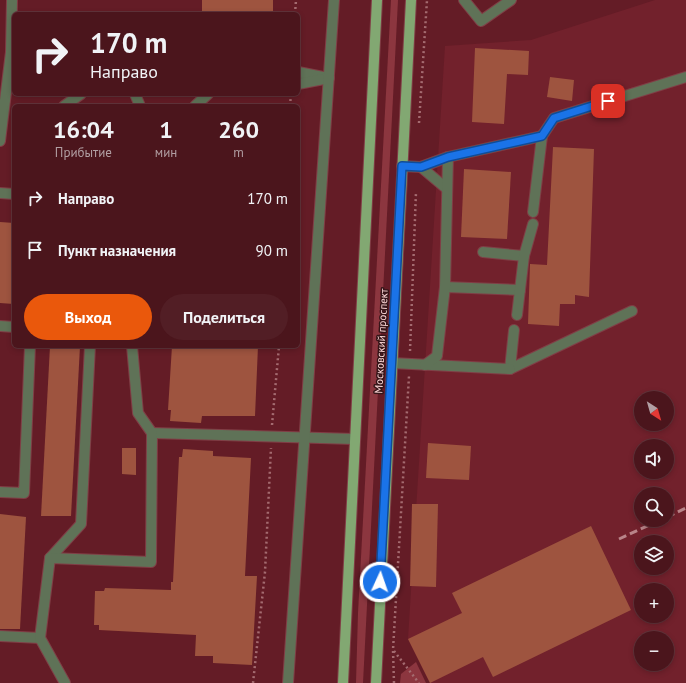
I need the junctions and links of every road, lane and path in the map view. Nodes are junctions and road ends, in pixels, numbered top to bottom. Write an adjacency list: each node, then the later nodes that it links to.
1 (12, 0): 11 (lane)
2 (296, 0): 9 (path)
3 (334, 0): 14 (lane)
4 (377, 0): 52 (main road, Московский проспект)
5 (411, 0): 24 (main road, Московский проспект)
6 (427, 0): 20 (path)
7 (464, 0): 8 (lane)
8 (511, 0)
9 (295, 12)
10 (0, 51): 11 (lane)
11 (12, 52): 22 (lane)
12 (300, 72): 14 (lane)
13 (686, 77): 21 (lane)
14 (329, 78): 15 (lane); 51 (lane)
15 (300, 84)
16 (78, 96): 18 (lane)
17 (206, 96): 19 (lane)
18 (67, 104)
19 (197, 104)
20 (419, 127)
21 (542, 136): 23 (lane); 30 (lane)
22 (0, 141)
23 (448, 157): 25 (lane); 26 (lane)
24 (402, 166): 25 (lane); 45 (main road, Московский проспект)
25 (421, 167): 26 (lane)
26 (447, 189): 34 (lane)
27 (416, 191): 46 (path)
28 (0, 193): 29 (lane)
29 (12, 194)
30 (534, 212)
31 (533, 224): 33 (lane)
32 (483, 252): 33 (lane)
33 (524, 256): 35 (lane)
34 (445, 287): 35 (lane); 47 (lane)
35 (520, 290): 37 (lane)
36 (632, 311): 48 (lane)
37 (517, 315)
38 (0, 326): 39 (lane)
39 (12, 327)
40 (514, 330): 48 (lane)
41 (30, 348): 53 (lane)
42 (90, 348): 54 (lane)
43 (132, 348): 49 (lane)
44 (279, 348): 50 (path)
45 (392, 363): 46 (lane); 62 (main road, Московский проспект)
46 (410, 364): 47 (lane); 57 (path)
47 (425, 365): 48 (lane)
48 (510, 369)
49 (152, 433): 50 (lane); 54 (lane)
50 (272, 437): 51 (lane); 59 (path)
51 (304, 437): 52 (lane); 60 (lane)
52 (354, 439): 61 (main road, Московский проспект)
53 (0, 492)
54 (50, 558): 56 (lane)
55 (0, 636): 56 (lane)
56 (40, 638): 58 (lane)
57 (393, 650): 63 (path); 64 (path)
58 (65, 683)
59 (253, 683)
60 (288, 683)
61 (343, 683)
62 (376, 683)
63 (394, 683)
64 (418, 683)

